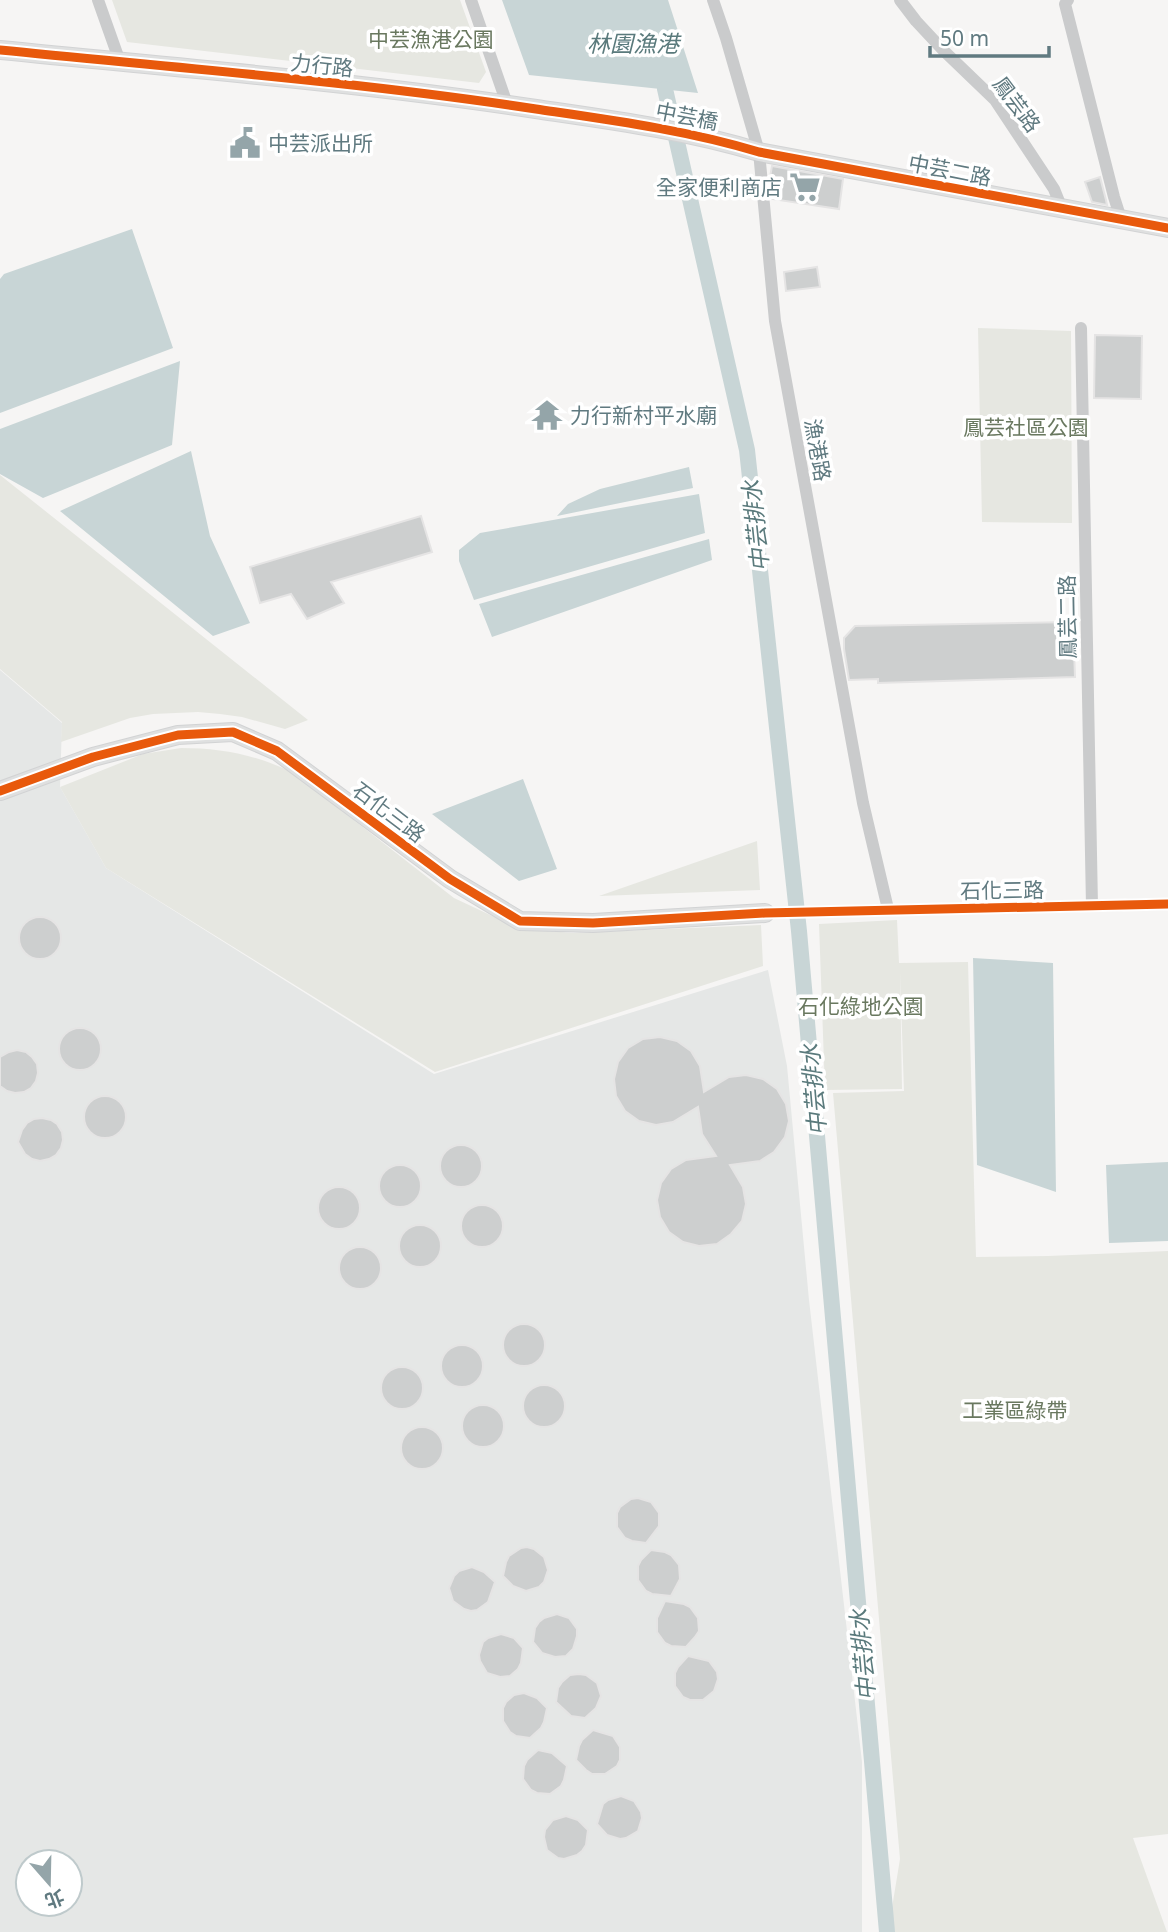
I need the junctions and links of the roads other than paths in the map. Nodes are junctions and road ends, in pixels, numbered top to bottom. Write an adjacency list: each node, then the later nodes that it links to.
1 (97, 0): 7 (street)
2 (471, 0): 8 (street)
3 (713, 0): 11 (street, 漁港路)
4 (900, 0): 12 (street, 鳳芸路)
5 (1066, 2): 13 (street)
6 (0, 50): 7 (street, 力行路)
7 (120, 62): 8 (street, 力行路)
8 (507, 104): 9 (street, 力行路)
9 (640, 124): 10 (street, 中芸橋)
10 (727, 142): 11 (street, 中芸二路)
11 (759, 152): 12 (street, 中芸二路); 19 (street, 漁港路)
12 (1062, 209): 13 (street, 中芸二路)
13 (1121, 219): 14 (street, 中芸二路)
14 (1168, 228)
15 (1081, 328): 18 (street, 鳳芸二路)
16 (0, 791): 20 (street, 石化三路)
17 (1168, 904): 18 (street, 石化三路)
18 (1092, 906): 19 (street, 石化三路)
19 (888, 909): 20 (street, 石化三路)
20 (765, 913)

